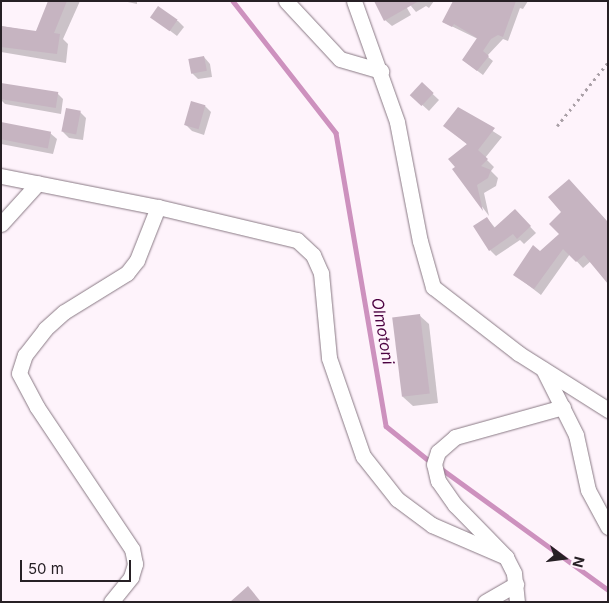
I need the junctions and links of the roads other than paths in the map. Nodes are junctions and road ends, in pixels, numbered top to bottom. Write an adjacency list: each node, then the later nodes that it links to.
1 (286, 1): 3 (street)
2 (354, 1): 3 (street)
3 (381, 71): 8 (street)
4 (1, 176): 5 (street)
5 (38, 183): 6 (street); 7 (street)
6 (158, 207): 12 (street); 14 (street)
7 (1, 224)
8 (542, 367): 9 (street); 10 (street)
9 (563, 407): 11 (street); 12 (street)
10 (607, 407)
11 (608, 527)
12 (506, 557): 13 (street)
13 (516, 584): 15 (street); 16 (street)
14 (111, 602)
15 (485, 602)
16 (517, 602)

